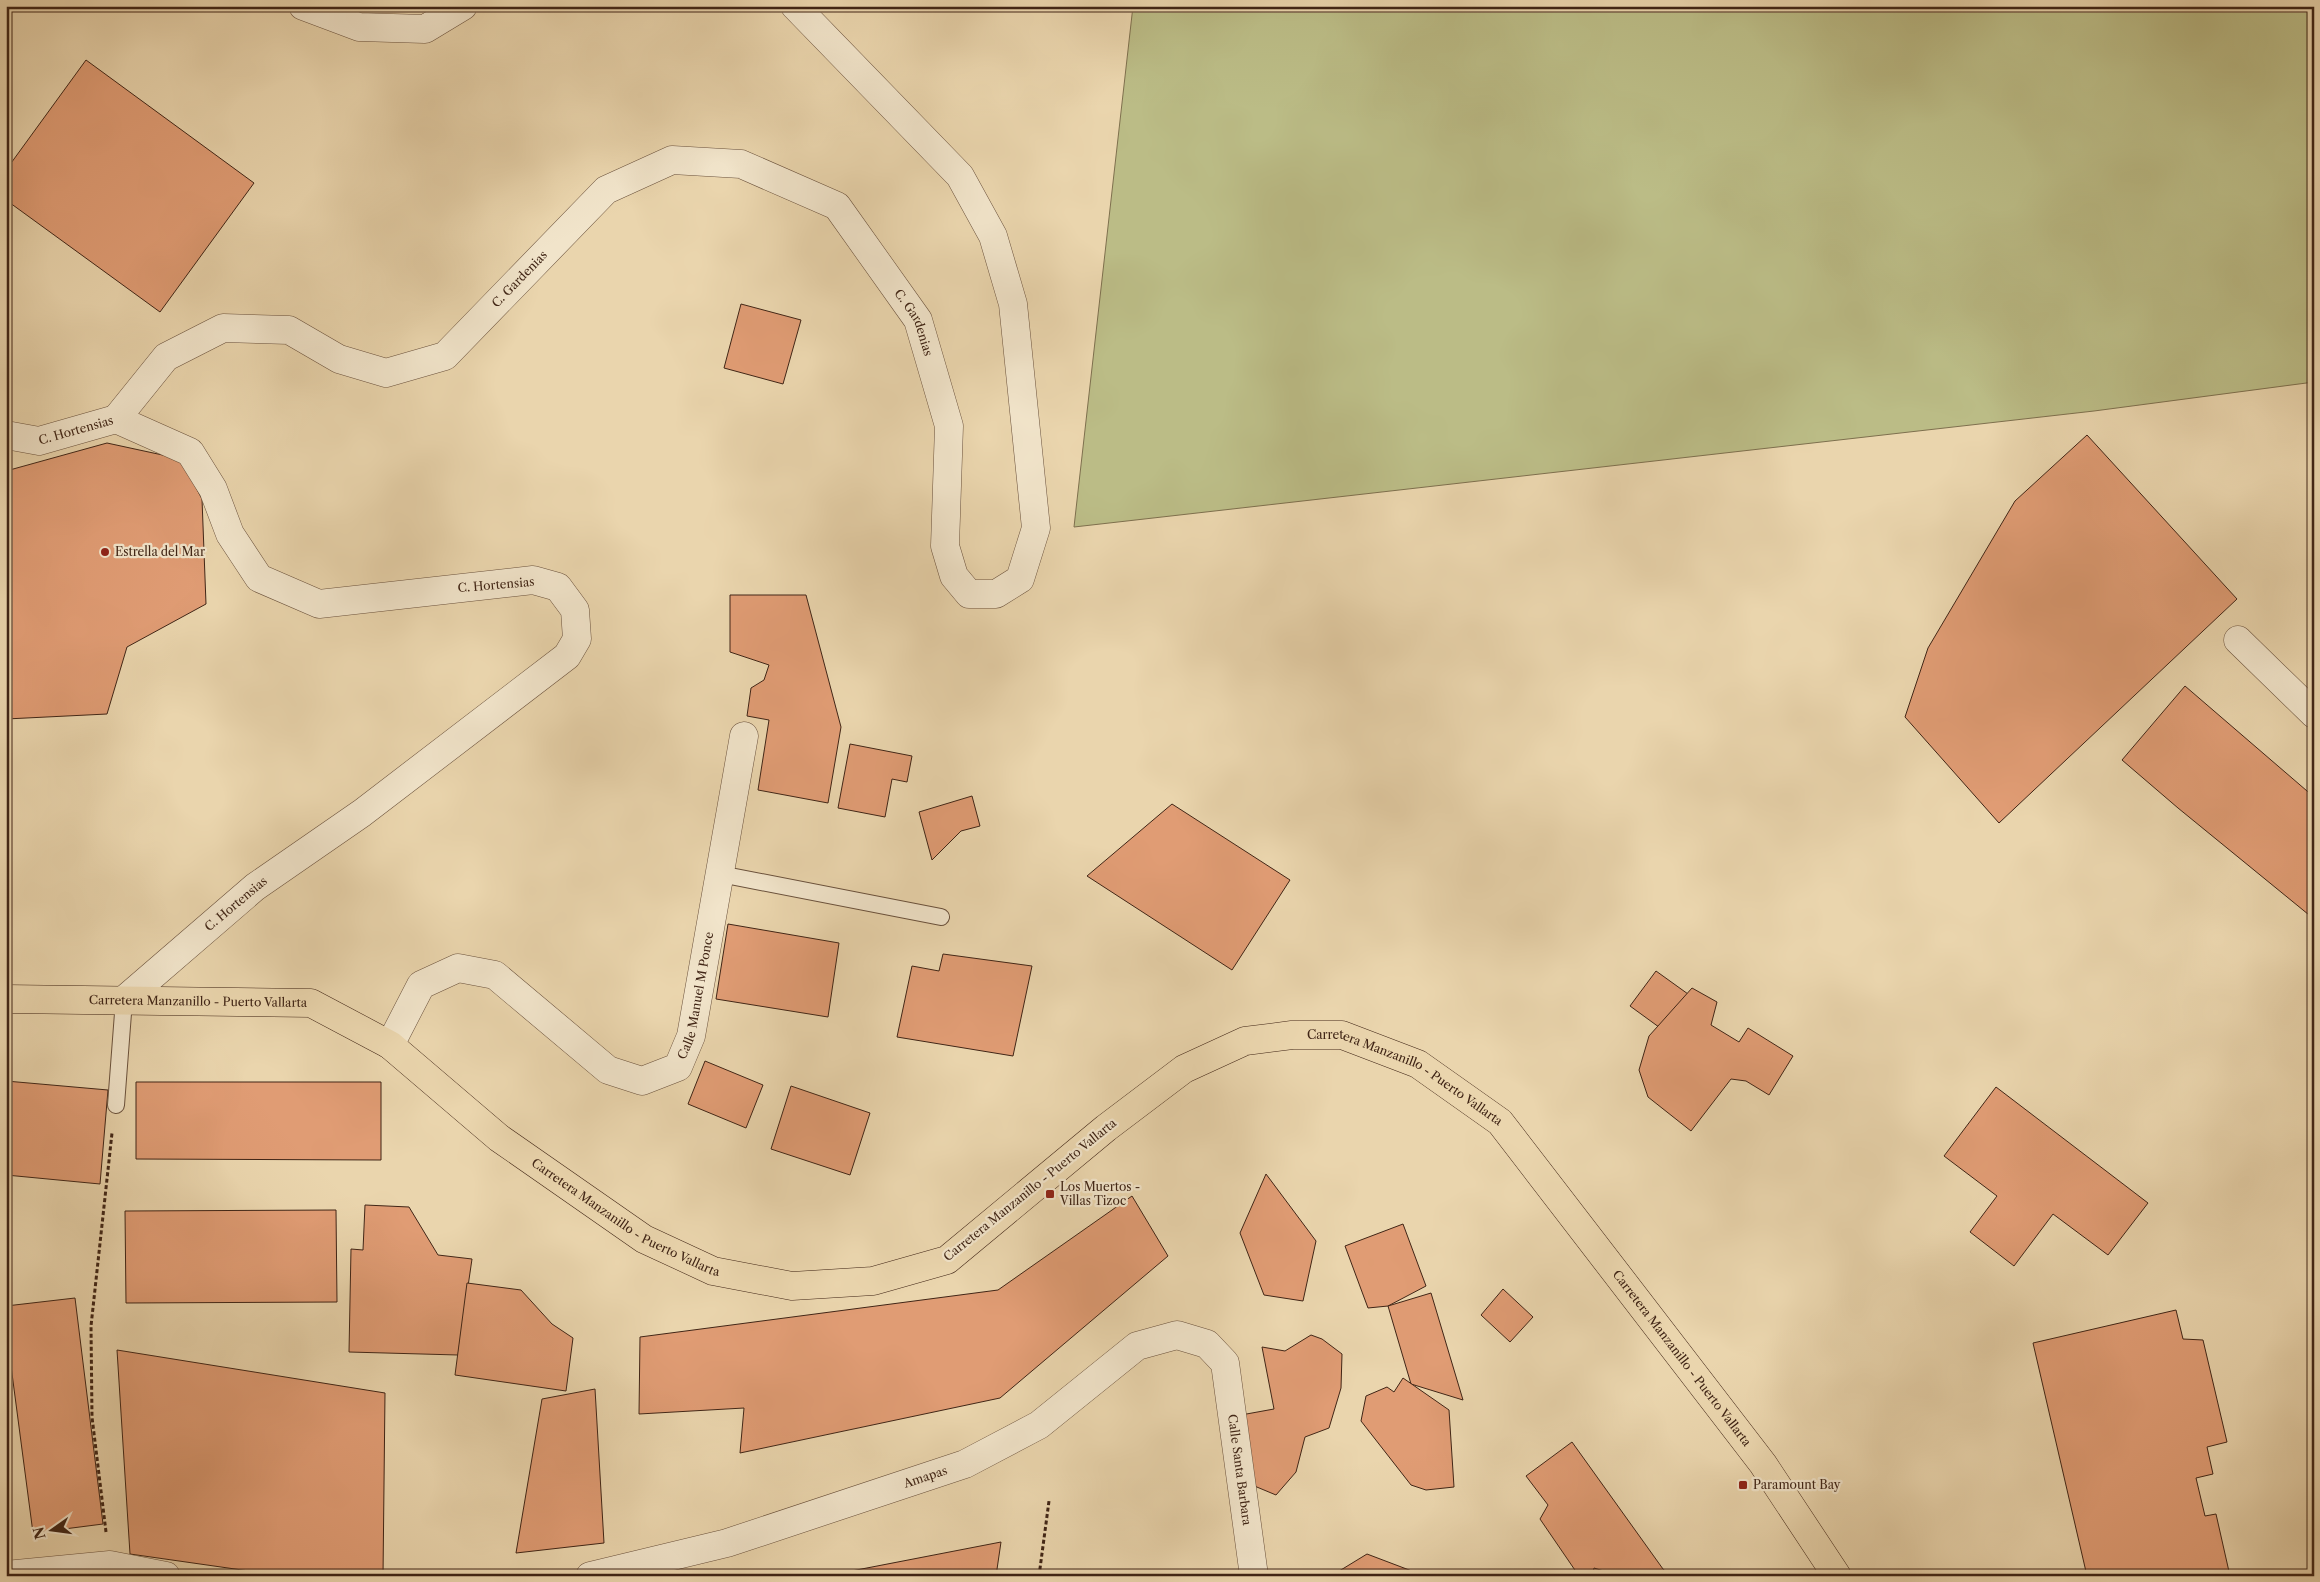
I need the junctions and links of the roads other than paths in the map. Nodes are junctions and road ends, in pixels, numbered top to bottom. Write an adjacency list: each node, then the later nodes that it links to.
1 (303, 6): 2 (street)
2 (463, 6)
3 (795, 6): 4 (street, C. Gardenias)
4 (116, 419): 5 (street, C. Hortensias); 12 (street, C. Hortensias)
5 (6, 435)
6 (2238, 640): 7 (street)
7 (2314, 714)
8 (744, 736): 9 (street, Calle Manuel M Ponce)
9 (720, 874): 10 (lane); 13 (street, Calle Manuel M Ponce)
10 (941, 917)
11 (6, 999): 12 (highway, Carretera Manzanillo - Puerto Vallarta)
12 (124, 1000): 13 (highway, Carretera Manzanillo - Puerto Vallarta); 14 (lane)
13 (390, 1045): 21 (highway, Carretera Manzanillo - Puerto Vallarta)
14 (116, 1105)
15 (1225, 1363): 19 (street, Amapas); 20 (street, Calle Santa Barbara)
16 (110, 1570): 17 (street); 18 (street)
17 (6, 1575)
18 (166, 1576)
19 (590, 1576)
20 (1254, 1576)
21 (1837, 1576)

